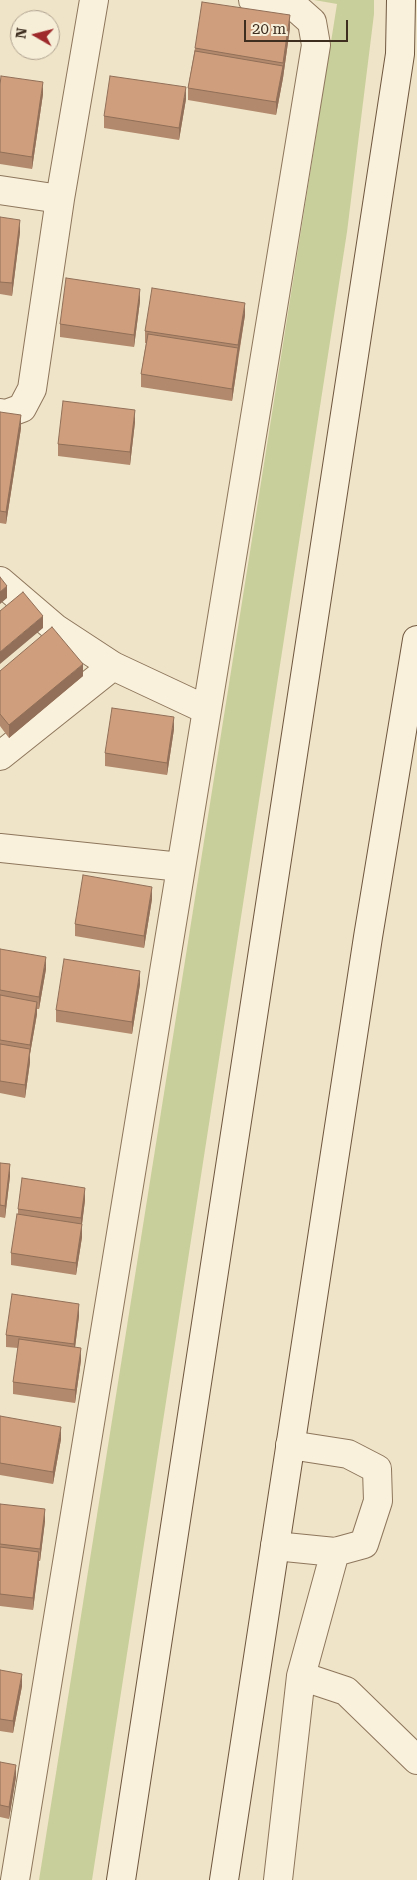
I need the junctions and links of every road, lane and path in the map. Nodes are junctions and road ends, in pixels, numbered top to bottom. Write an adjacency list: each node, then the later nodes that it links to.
1 (94, 0): 5 (street)
2 (253, 0): 10 (street)
3 (401, 0): 20 (street)
4 (0, 190): 5 (street)
5 (60, 199): 6 (street)
6 (0, 413)
7 (0, 582): 9 (street)
8 (417, 640): 14 (street)
9 (113, 666): 10 (street); 11 (street)
10 (206, 710): 13 (street)
11 (0, 756)
12 (0, 848): 13 (street)
13 (181, 867): 19 (street)
14 (290, 1445): 15 (street); 16 (street)
15 (275, 1546): 16 (street); 21 (street)
16 (335, 1552): 17 (street)
17 (301, 1676): 18 (street); 22 (street)
18 (417, 1760)
19 (16, 1880)
20 (121, 1880)
21 (224, 1880)
22 (278, 1880)

